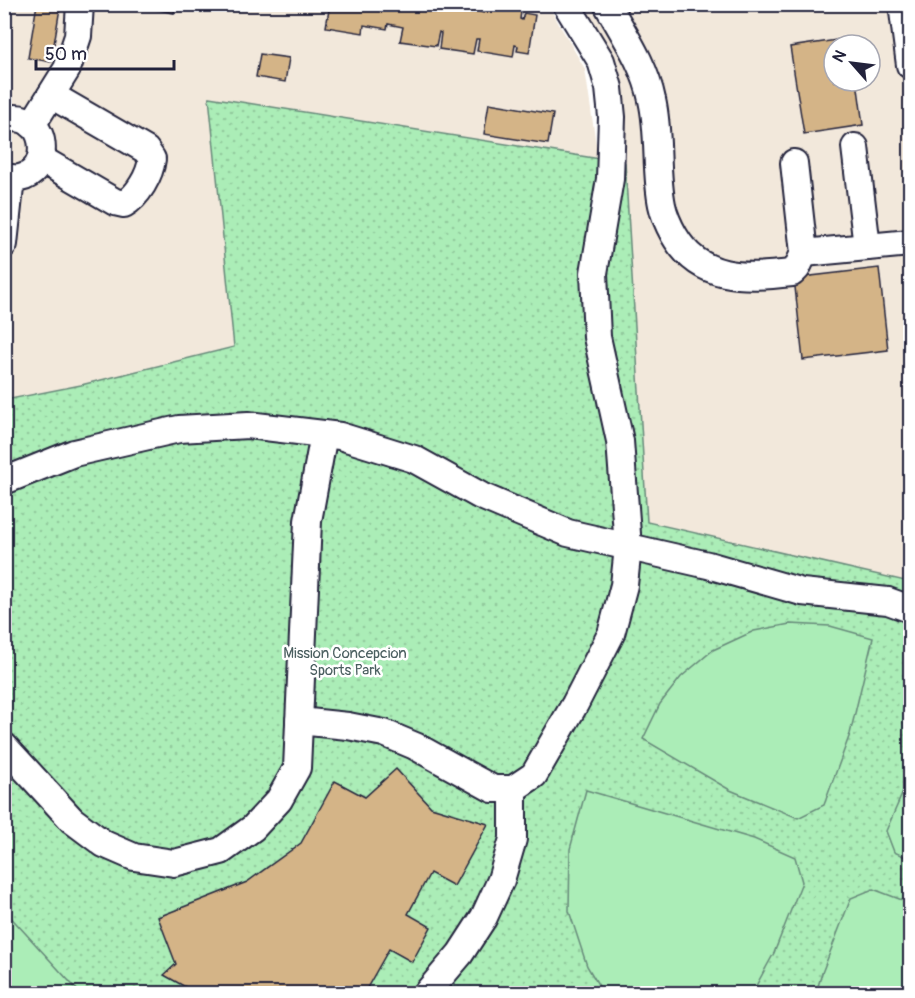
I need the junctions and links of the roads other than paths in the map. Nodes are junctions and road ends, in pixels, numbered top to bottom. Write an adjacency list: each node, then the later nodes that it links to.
1 (80, 4): 6 (lane)
2 (567, 4): 19 (lane)
3 (607, 4): 16 (lane)
4 (902, 4): 5 (lane)
5 (910, 64)
6 (51, 95): 8 (lane); 10 (lane)
7 (6, 115): 8 (lane)
8 (32, 125): 10 (lane)
9 (855, 147): 15 (lane)
10 (41, 159): 12 (lane)
11 (794, 163): 16 (lane)
12 (8, 177): 14 (lane)
13 (910, 243): 15 (lane)
14 (4, 244)
15 (867, 247): 16 (lane)
16 (804, 254)
17 (324, 434): 18 (lane); 19 (lane); 21 (lane)
18 (4, 481)
19 (628, 546): 20 (lane); 23 (lane)
20 (910, 609)
21 (299, 722): 22 (lane); 23 (lane)
22 (4, 746)
23 (513, 789): 24 (lane)
24 (426, 993)

